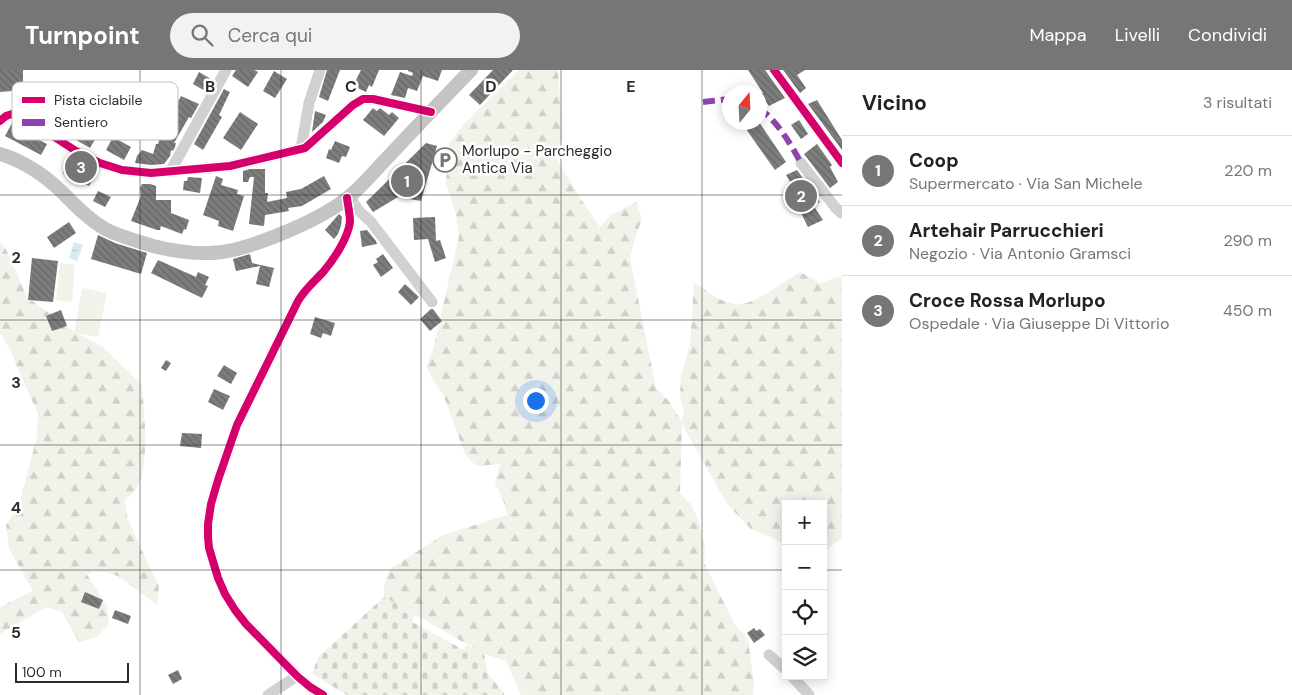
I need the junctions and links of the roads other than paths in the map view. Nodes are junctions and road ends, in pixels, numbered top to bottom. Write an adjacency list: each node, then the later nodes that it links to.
1 (226, 70): 13 (street)
2 (320, 70): 9 (street)
3 (774, 70): 12 (street)
4 (468, 71): 5 (main road)
5 (431, 112): 9 (street); 14 (main road)
6 (12, 114): 7 (street)
7 (0, 121)
8 (59, 140): 13 (street)
9 (301, 149): 13 (street)
10 (0, 154): 14 (main road)
11 (802, 163): 15 (street)
12 (842, 163)
13 (170, 172)
14 (348, 197): 16 (street); 19 (street)
15 (842, 211)
16 (432, 302)
17 (769, 655): 18 (street)
18 (782, 666)
19 (296, 676): 21 (street); 22 (street)
20 (796, 680): 23 (street)
21 (268, 695)
22 (323, 695)
23 (809, 695)

